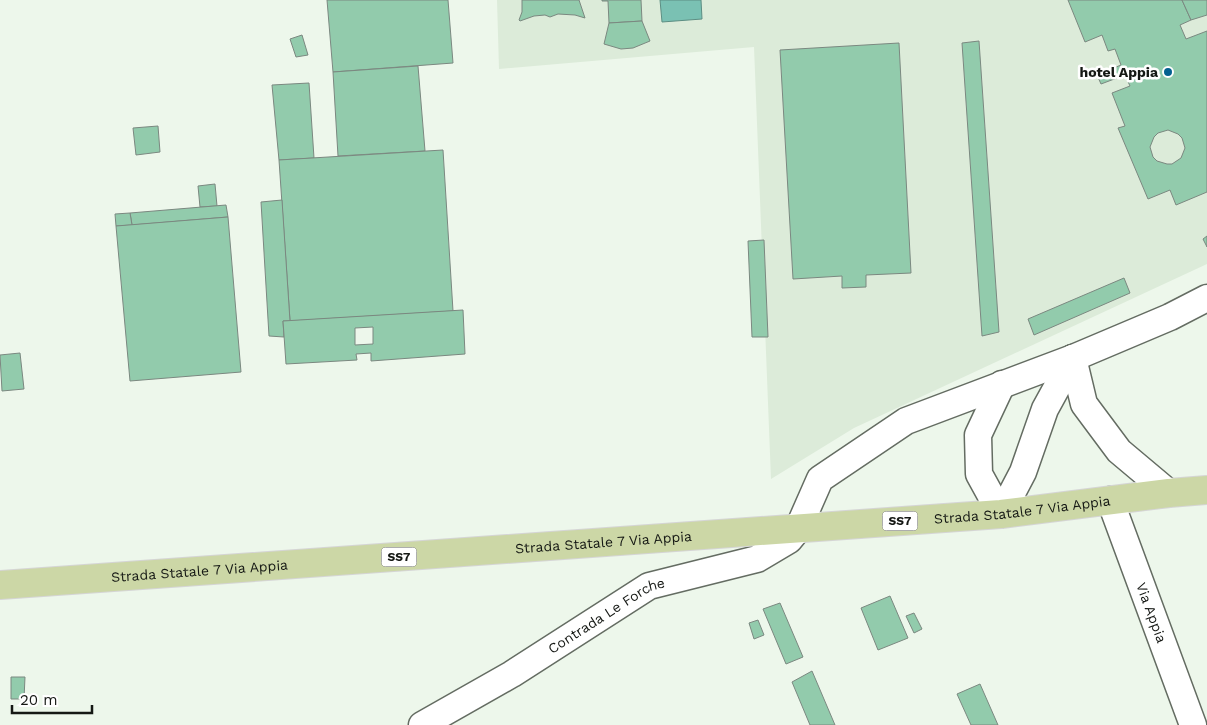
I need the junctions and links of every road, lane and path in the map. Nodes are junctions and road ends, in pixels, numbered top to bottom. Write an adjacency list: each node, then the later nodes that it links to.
1 (1207, 298): 2 (street)
2 (1072, 358): 3 (street); 5 (street); 7 (street)
3 (1002, 384): 7 (street); 8 (street)
4 (1207, 490): 5 (main road, Strada Statale 7 Via Appia / SS7)
5 (1169, 493): 6 (main road, Strada Statale 7 Via Appia / SS7)
6 (1110, 500): 7 (main road, Strada Statale 7 Via Appia / SS7); 11 (street, Via Appia)
7 (1001, 514): 8 (main road, Strada Statale 7 Via Appia / SS7)
8 (798, 529): 9 (main road, Strada Statale 7 Via Appia / SS7); 10 (street, Contrada Le Forche)
9 (0, 585)
10 (422, 725)
11 (1192, 725)

